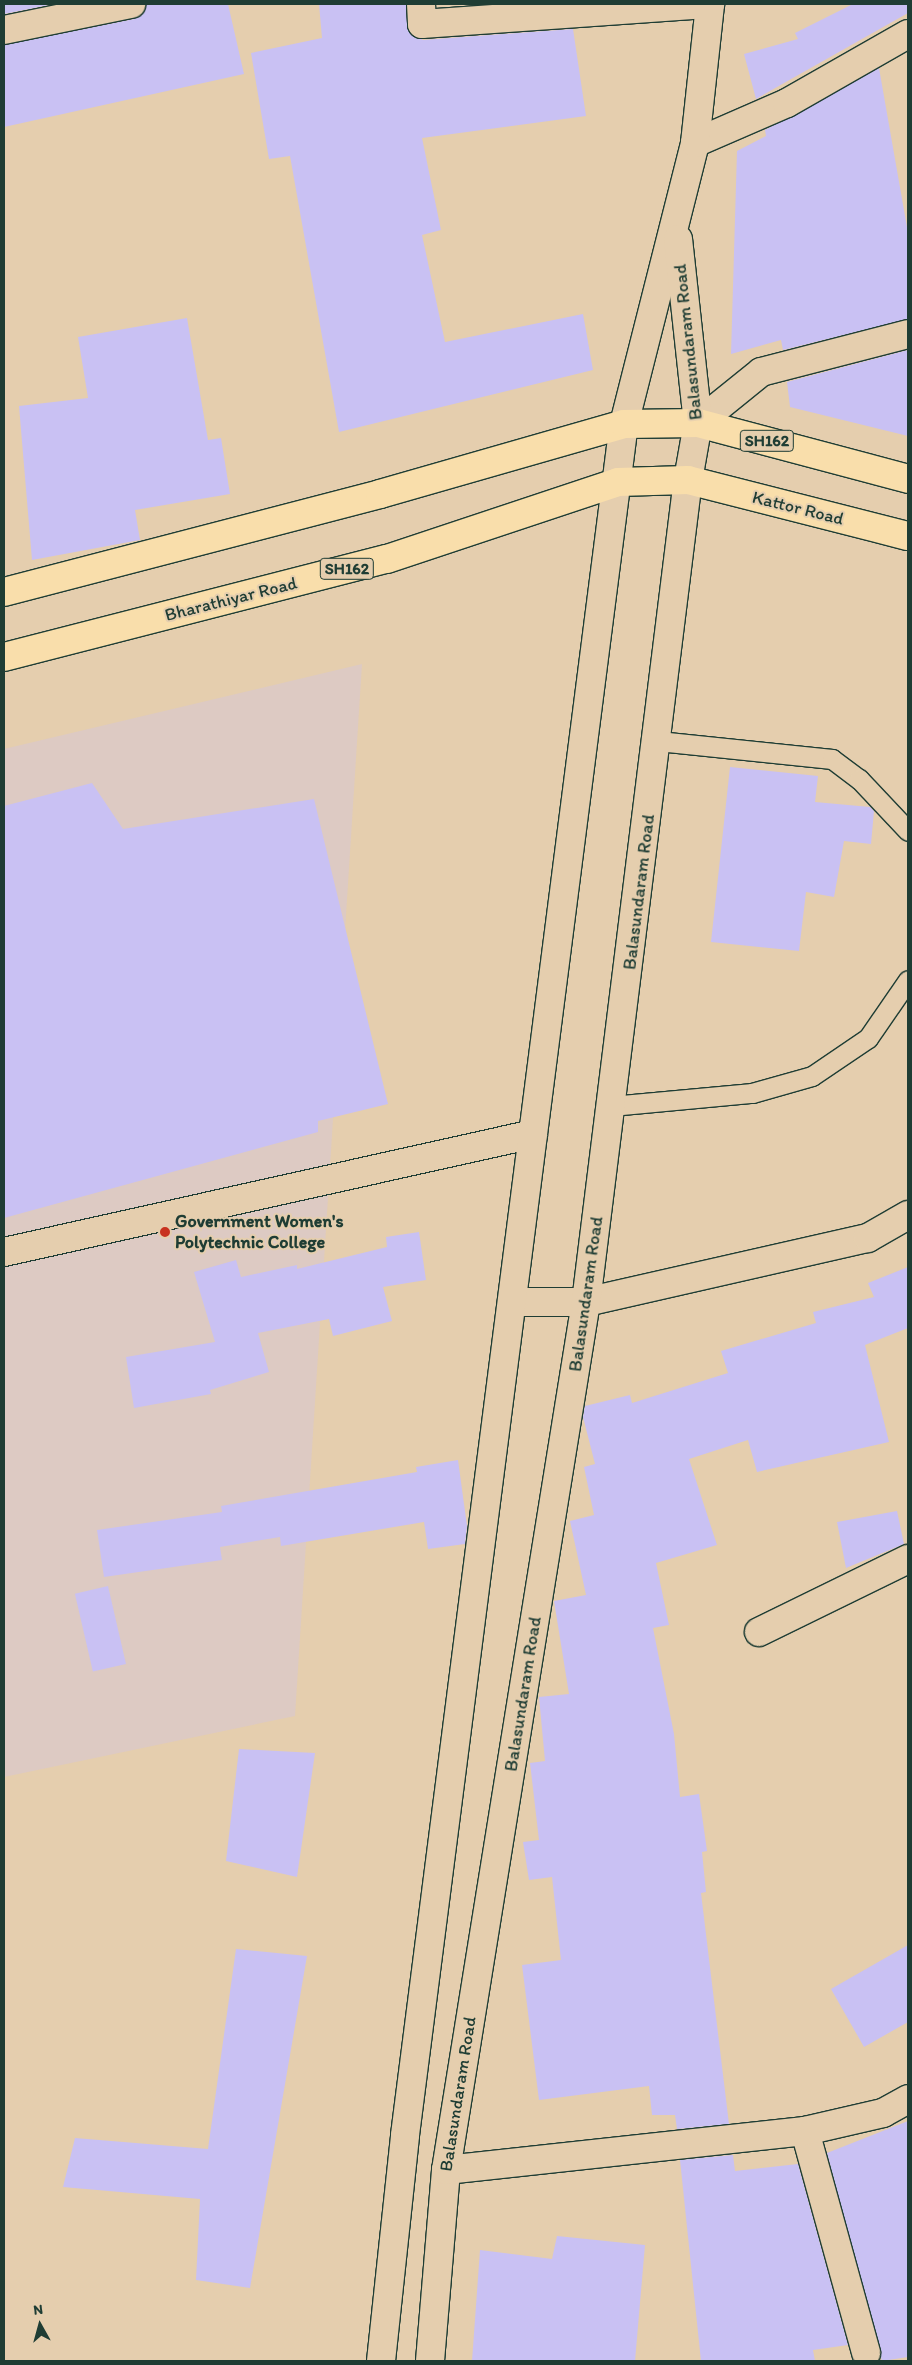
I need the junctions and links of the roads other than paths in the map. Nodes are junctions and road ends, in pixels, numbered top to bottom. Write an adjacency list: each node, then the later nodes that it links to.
1 (131, 4): 4 (main road)
2 (421, 4): 3 (main road)
3 (710, 4): 6 (main road)
4 (4, 30)
5 (908, 34): 6 (main road)
6 (695, 144): 7 (main road)
7 (676, 223): 9 (main road, Balasundaram Road); 10 (main road)
8 (908, 334): 9 (main road)
9 (698, 423): 10 (main road, SH162); 11 (main road, SH162); 12 (main road, Balasundaram Road)
10 (624, 424): 13 (main road); 15 (main road, SH162)
11 (908, 479)
12 (688, 480): 13 (main road, Bharathiyar Road / SH162); 14 (main road, Kattor Road / SH162); 17 (main road, Balasundaram Road)
13 (618, 482): 16 (main road, Bharathiyar Road / SH162); 21 (main road)
14 (908, 536)
15 (4, 592)
16 (4, 657)
17 (658, 740): 18 (lane); 20 (main road, Balasundaram Road)
18 (908, 830)
19 (908, 980): 20 (lane)
20 (611, 1106): 25 (main road, Balasundaram Road)
21 (533, 1134): 23 (main road); 24 (main road)
22 (908, 1216): 25 (main road)
23 (4, 1252)
24 (512, 1302): 25 (main road); 32 (main road)
25 (586, 1302): 30 (main road, Balasundaram Road)
26 (908, 1559): 27 (main road)
27 (759, 1632)
28 (908, 2099): 29 (main road)
29 (805, 2131): 30 (main road); 31 (main road)
30 (446, 2170): 33 (main road, Balasundaram Road)
31 (866, 2353)
32 (381, 2361)
33 (430, 2361)

